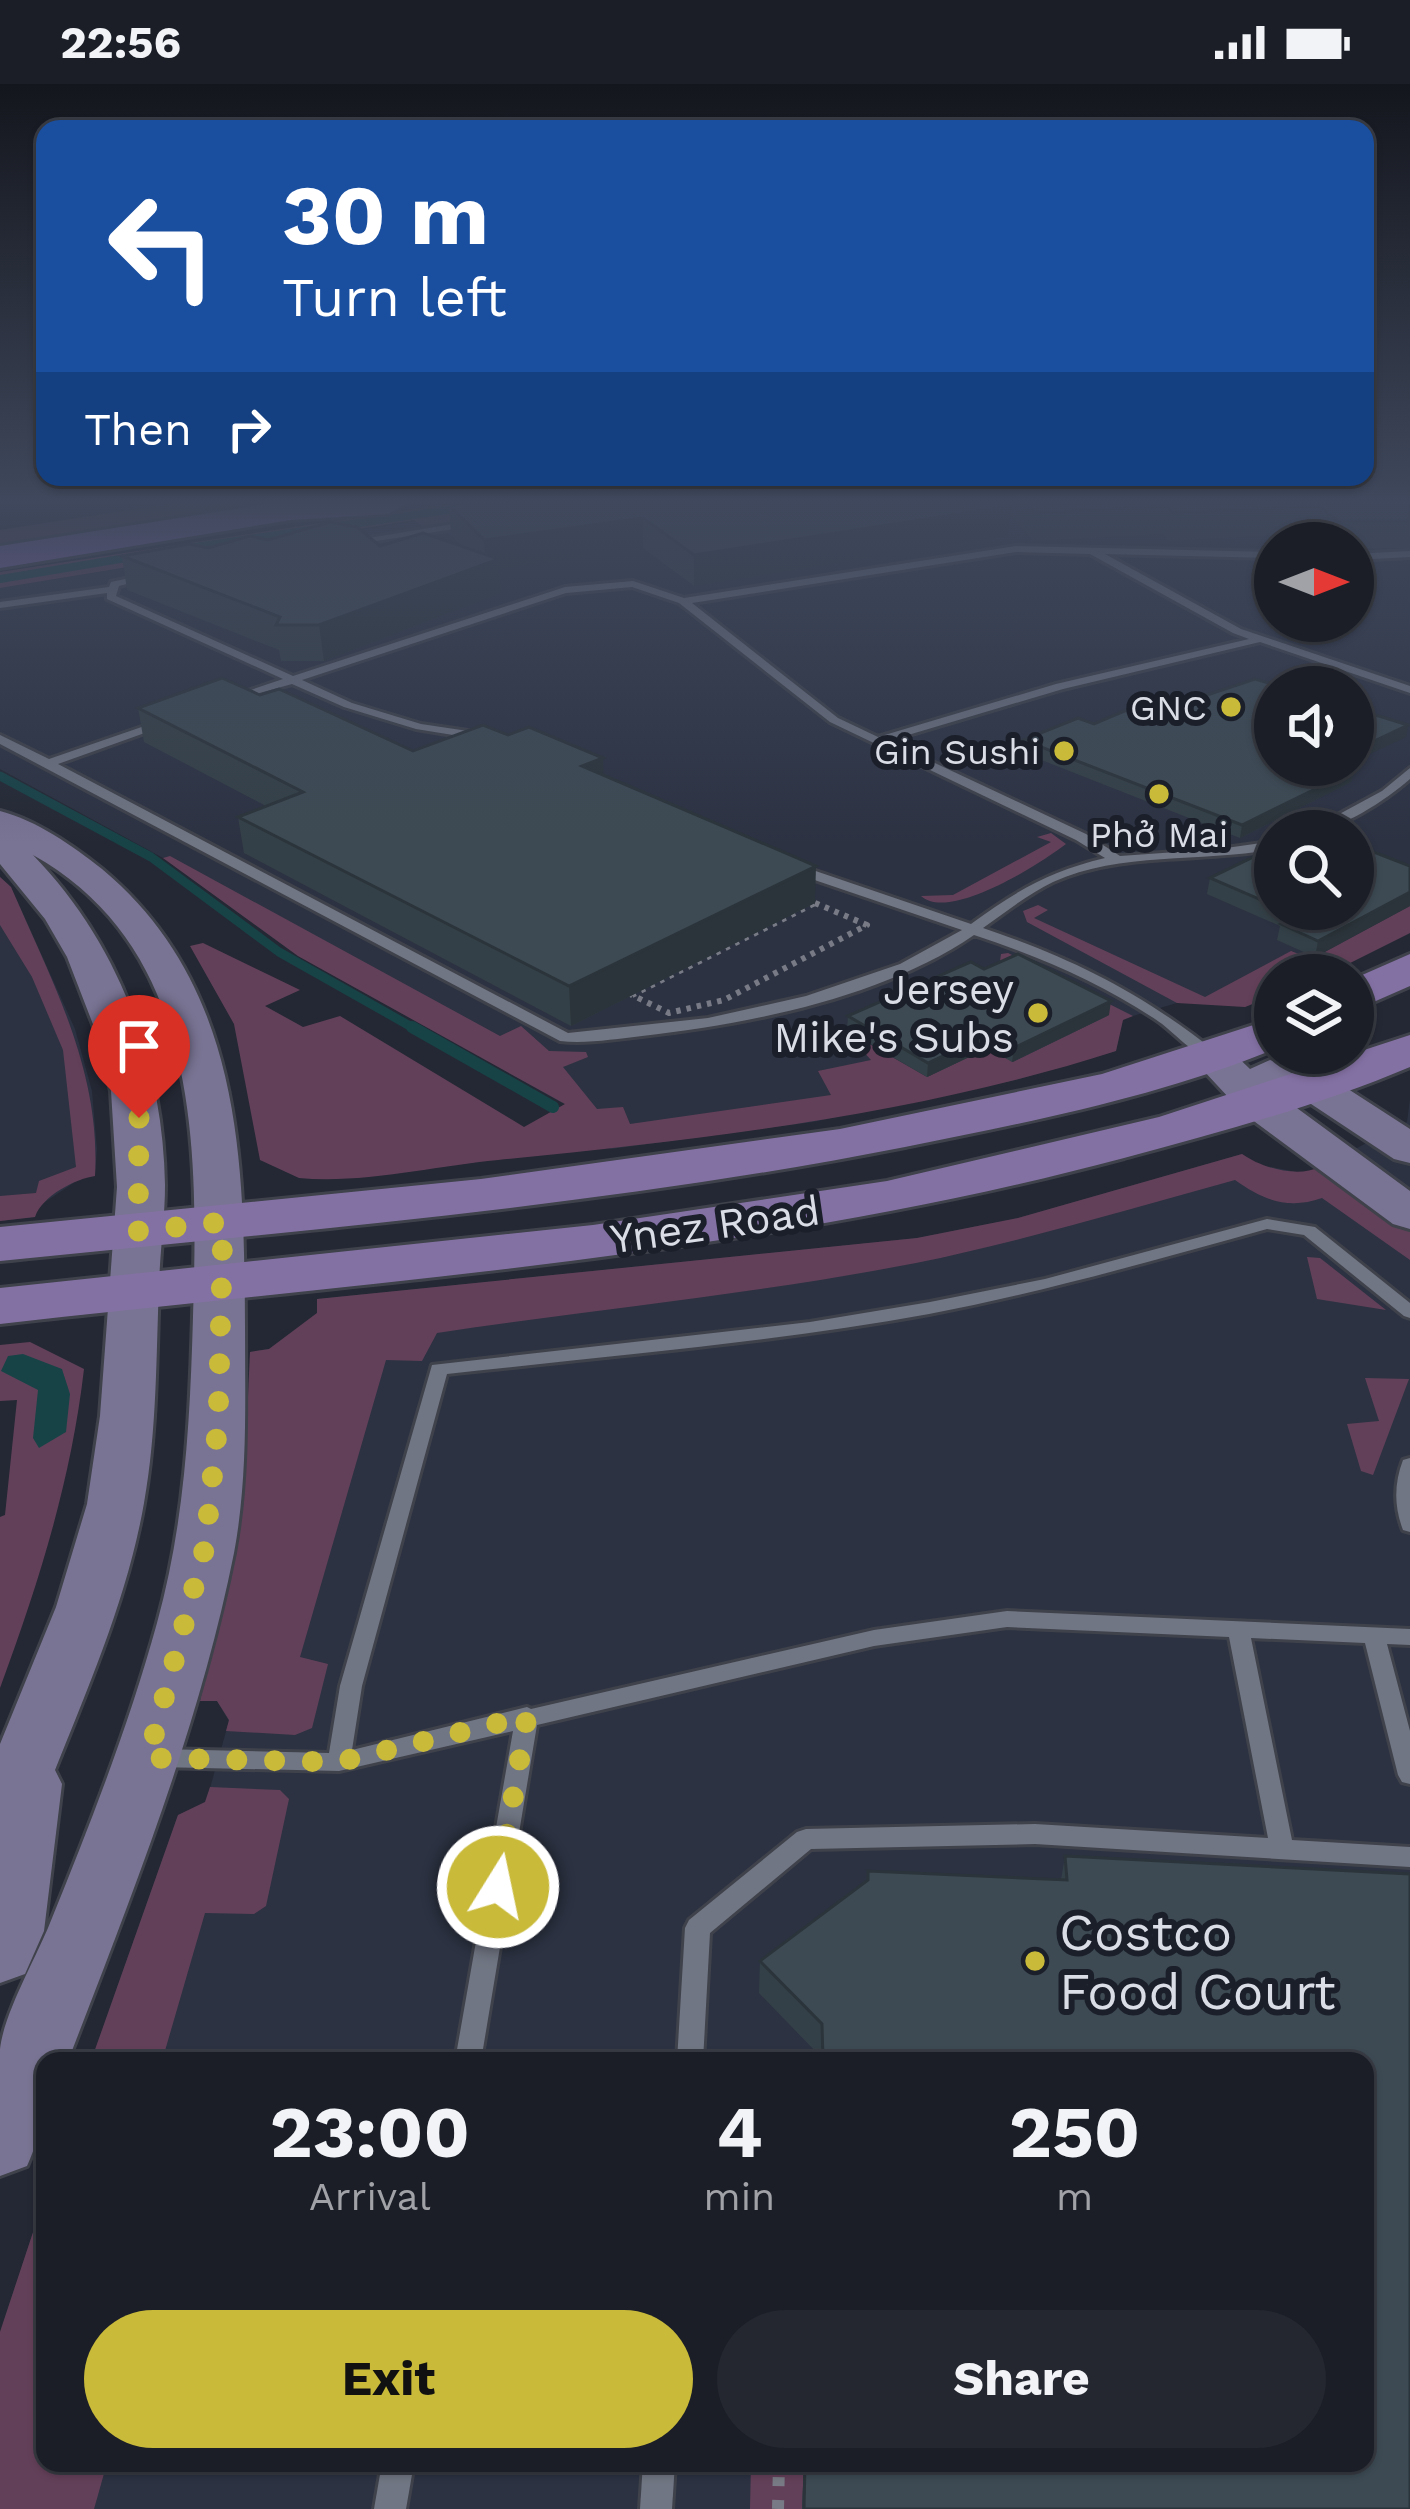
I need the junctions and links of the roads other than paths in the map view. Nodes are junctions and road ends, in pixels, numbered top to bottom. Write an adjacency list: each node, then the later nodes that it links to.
1 (149, 617): 8 (lane)
2 (485, 617): 8 (lane)
3 (703, 617): 14 (lane)
4 (1209, 617): 5 (lane)
5 (1254, 636)
6 (1254, 641): 14 (lane)
7 (1270, 642): 9 (lane)
8 (294, 679): 10 (lane); 12 (lane)
9 (1410, 690)
10 (211, 707)
11 (170, 721): 15 (lane)
12 (498, 738)
13 (0, 740): 15 (lane)
14 (876, 741): 21 (lane)
15 (48, 763): 23 (lane)
16 (1410, 772): 17 (lane)
17 (1355, 810)
18 (0, 822): 33 (main road)
19 (0, 843): 34 (main road)
20 (1254, 847): 21 (lane)
21 (1117, 860): 23 (lane)
22 (778, 862): 23 (lane)
23 (976, 927): 28 (lane)
24 (1410, 968): 25 (main road)
25 (1374, 986)
26 (1254, 1040): 28 (main road, Ynez Road)
27 (1410, 1049): 29 (main road, Ynez Road)
28 (1212, 1056): 29 (main road); 30 (main road); 33 (main road, Ynez Road)
29 (1312, 1085): 30 (main road, Ynez Road); 31 (main road)
30 (1259, 1103): 32 (main road); 36 (main road, Ynez Road)
31 (1410, 1150)
32 (1410, 1214)
33 (223, 1222): 34 (main road, Ynez Road); 36 (main road)
34 (138, 1231): 35 (main road, Ynez Road); 37 (main road)
35 (0, 1244)
36 (220, 1282): 37 (main road, Ynez Road); 48 (main road)
37 (133, 1291): 38 (main road, Ynez Road); 47 (main road)
38 (0, 1306)
39 (1406, 1307): 49 (lane)
40 (1410, 1465): 41 (lane)
41 (1407, 1499): 42 (lane)
42 (1410, 1525)
43 (1238, 1628): 44 (lane); 46 (lane); 52 (lane)
44 (1374, 1636): 45 (lane); 50 (lane)
45 (1410, 1637)
46 (527, 1716): 49 (lane); 55 (lane)
47 (37, 1730): 51 (main road); 54 (main road)
48 (148, 1758): 49 (lane); 57 (main road)
49 (339, 1762)
50 (1410, 1775)
51 (0, 1824)
52 (1282, 1850): 53 (lane); 56 (lane)
53 (1410, 1857)
54 (0, 1952)
55 (470, 2052)
56 (691, 2052)
57 (0, 2140)
58 (396, 2472): 60 (lane)
59 (658, 2472): 61 (lane)
60 (390, 2509)
61 (656, 2509)

